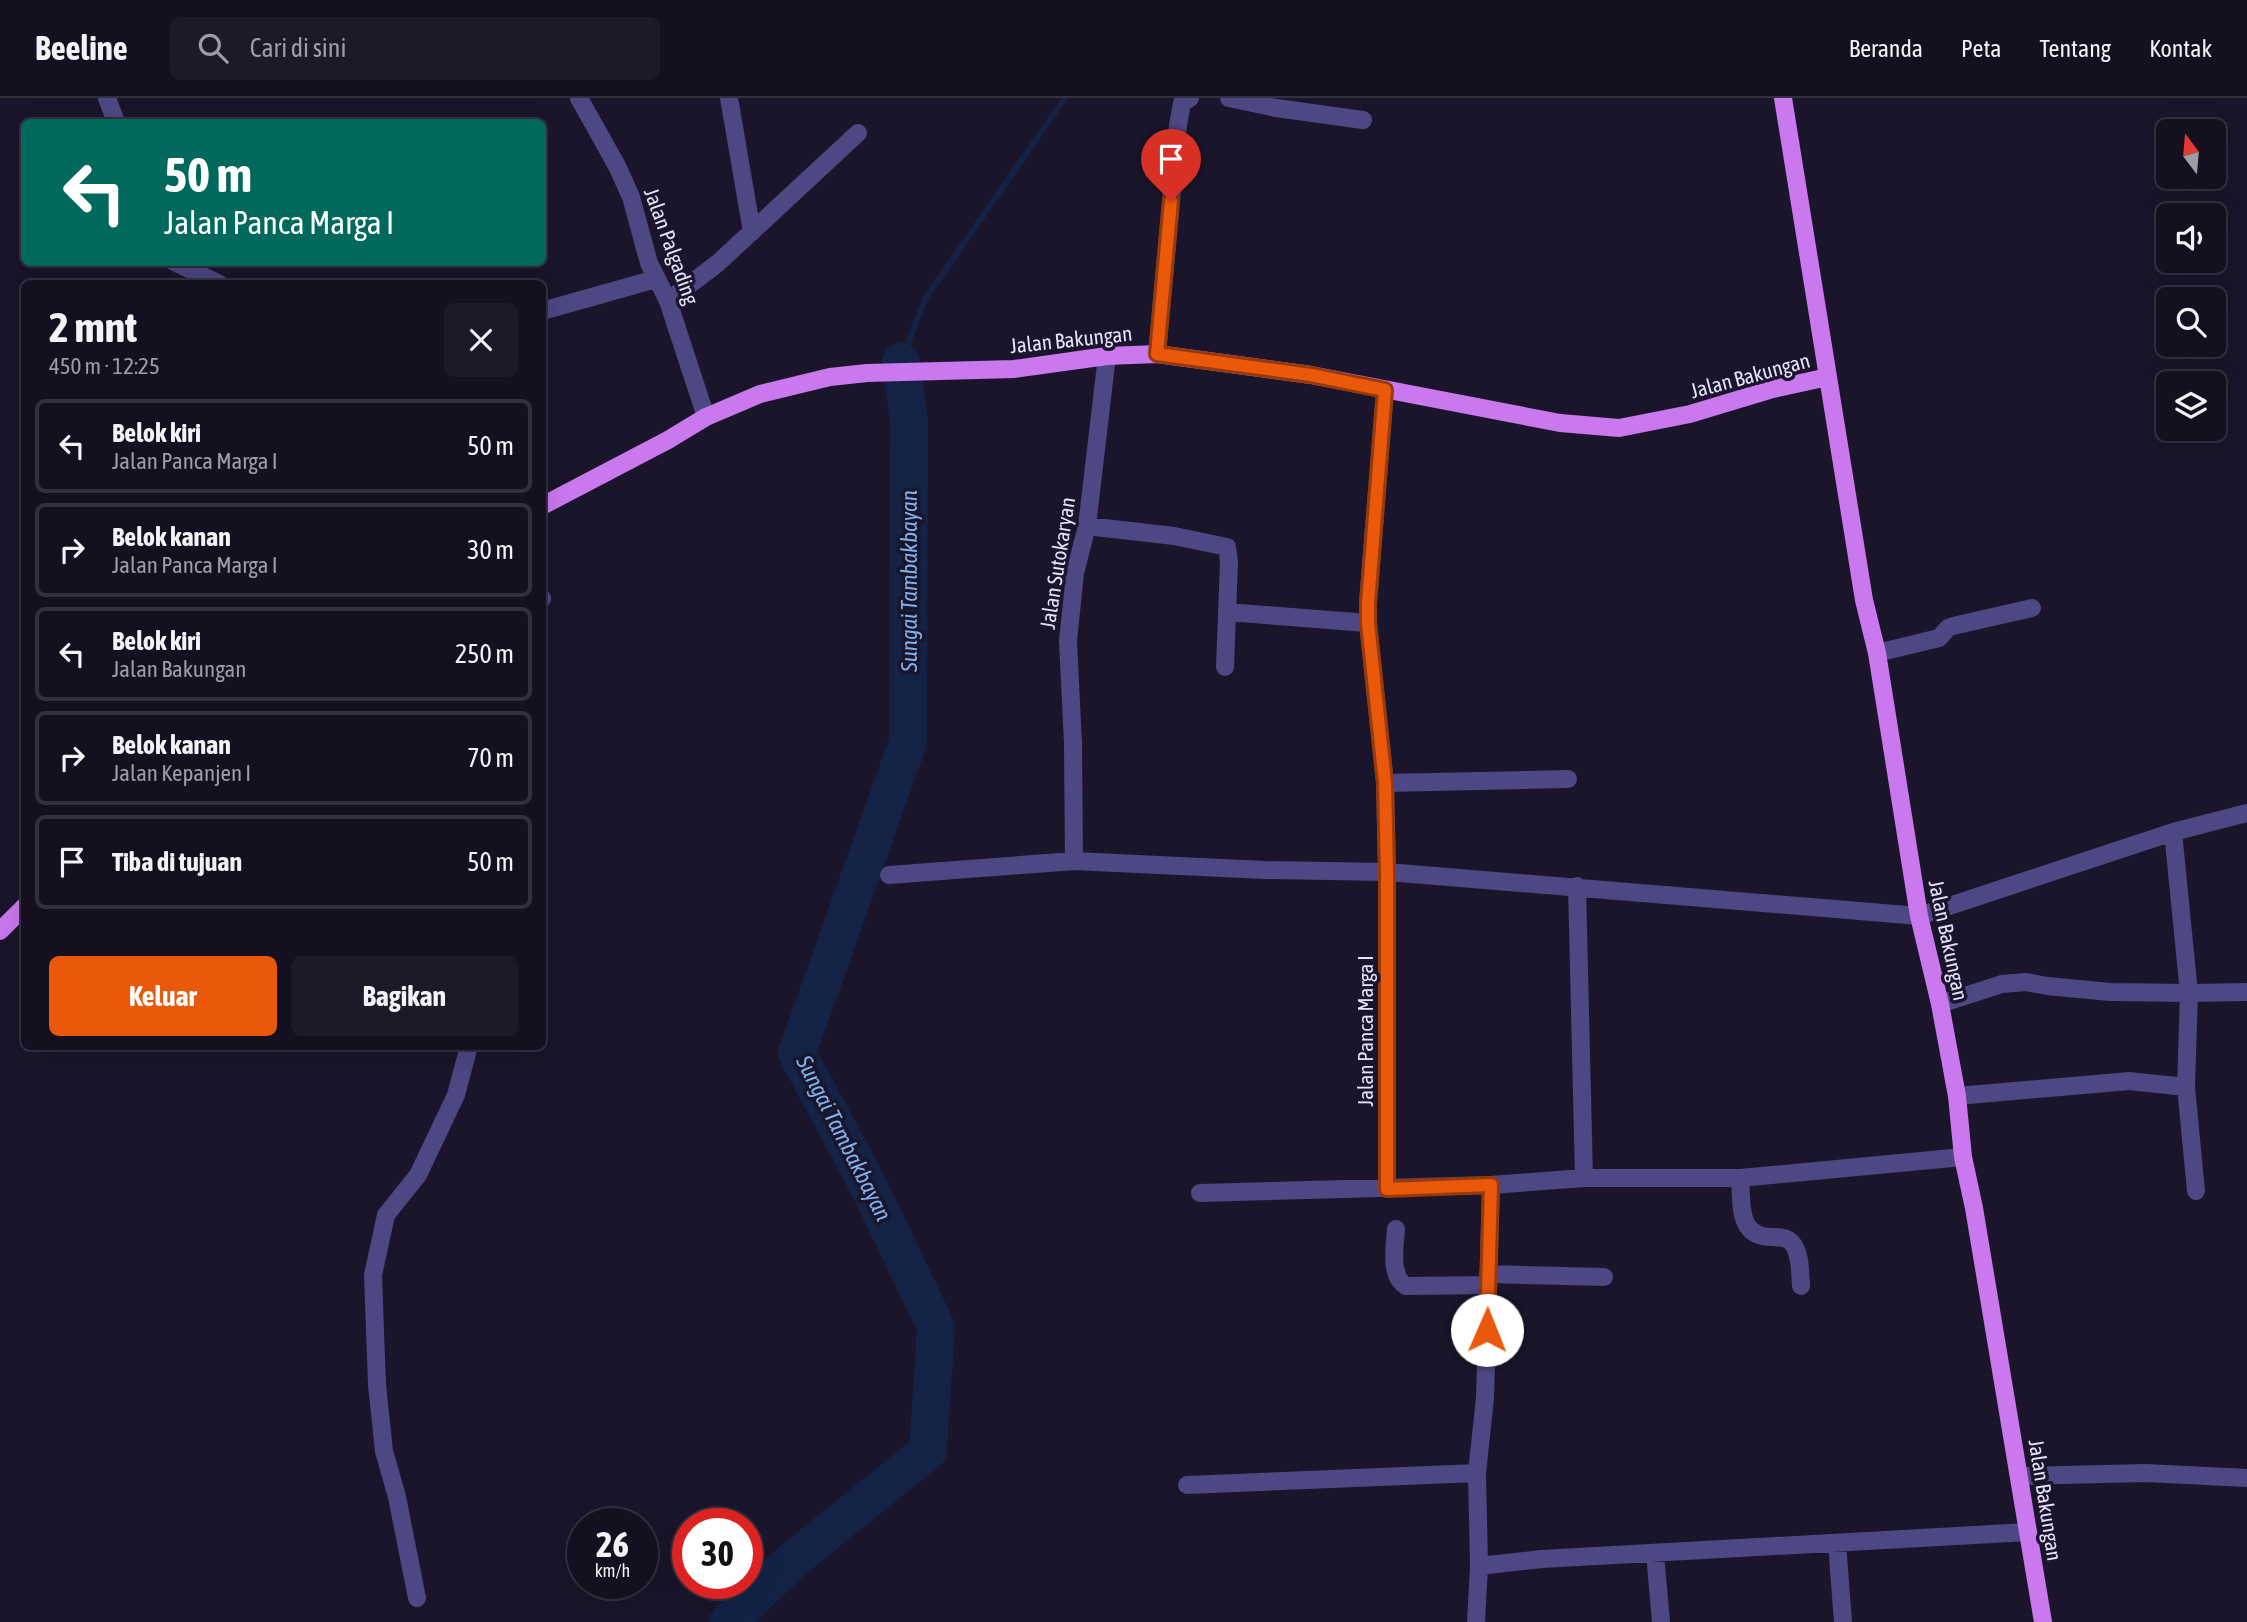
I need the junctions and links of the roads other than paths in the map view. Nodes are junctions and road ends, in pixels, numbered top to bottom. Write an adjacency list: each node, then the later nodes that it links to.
1 (107, 98): 7 (street)
2 (579, 98): 12 (street, Jalan Palgading)
3 (729, 98): 10 (street)
4 (1190, 98): 16 (street)
5 (1230, 98): 8 (street)
6 (1783, 98): 18 (main road)
7 (115, 119)
8 (1363, 120)
9 (858, 133): 10 (street)
10 (752, 232): 14 (street)
11 (182, 266): 13 (street)
12 (656, 279): 14 (street, Jalan Palgading); 15 (street)
13 (212, 280)
14 (668, 301): 20 (street, Jalan Palgading)
15 (546, 310)
16 (1157, 354): 17 (main road, Jalan Bakungan); 19 (main road, Jalan Bakungan)
17 (1107, 356): 20 (main road, Jalan Bakungan); 22 (street, Jalan Sutokaryan)
18 (1828, 377): 19 (main road, Jalan Bakungan); 26 (main road, Jalan Bakungan)
19 (1385, 390): 25 (street, Jalan Panca Marga I)
20 (706, 417): 21 (main road, Jalan Bakungan)
21 (546, 504)
22 (1087, 526): 24 (street); 32 (street, Jalan Sutokaryan)
23 (2032, 608): 26 (street)
24 (1227, 612): 25 (street); 27 (street)
25 (1368, 623): 29 (street, Jalan Panca Marga I)
26 (1877, 653): 37 (main road, Jalan Bakungan)
27 (1225, 667)
28 (1568, 779): 29 (street)
29 (1385, 783): 33 (street, Jalan Panca Marga I)
30 (2247, 813): 31 (street)
31 (2173, 832): 37 (street); 39 (street)
32 (1074, 861): 33 (street); 34 (street)
33 (1387, 872): 35 (street); 49 (street, Jalan Panca Marga I)
34 (889, 875)
35 (1577, 886): 37 (street); 46 (street)
36 (21, 910): 38 (main road)
37 (1919, 916): 41 (main road, Jalan Bakungan)
38 (0, 931)
39 (2189, 992): 40 (street); 41 (street); 43 (street)
40 (2247, 992)
41 (1940, 1004): 44 (main road, Jalan Bakungan)
42 (468, 1050): 64 (street)
43 (2186, 1087): 44 (street); 50 (street)
44 (1956, 1096): 45 (main road, Jalan Bakungan)
45 (1963, 1157): 47 (street); 57 (main road, Jalan Bakungan)
46 (1584, 1178): 47 (street); 48 (street)
47 (1741, 1178): 55 (street)
48 (1491, 1185): 49 (street); 54 (street)
49 (1387, 1189): 51 (street)
50 (2196, 1191)
51 (1200, 1193)
52 (1396, 1229): 54 (street)
53 (1604, 1277): 54 (street)
54 (1488, 1280): 56 (street)
55 (1801, 1286)
56 (1477, 1473): 59 (street); 63 (street)
57 (2019, 1476): 58 (street); 60 (main road, Jalan Bakungan)
58 (2247, 1478)
59 (1187, 1485)
60 (2028, 1532): 61 (street); 68 (main road, Jalan Bakungan)
61 (1837, 1542): 62 (street); 67 (street)
62 (1655, 1554): 63 (street); 66 (street)
63 (1479, 1566): 65 (street)
64 (417, 1598)
65 (1476, 1622)
66 (1661, 1622)
67 (1843, 1622)
68 (2043, 1622)

